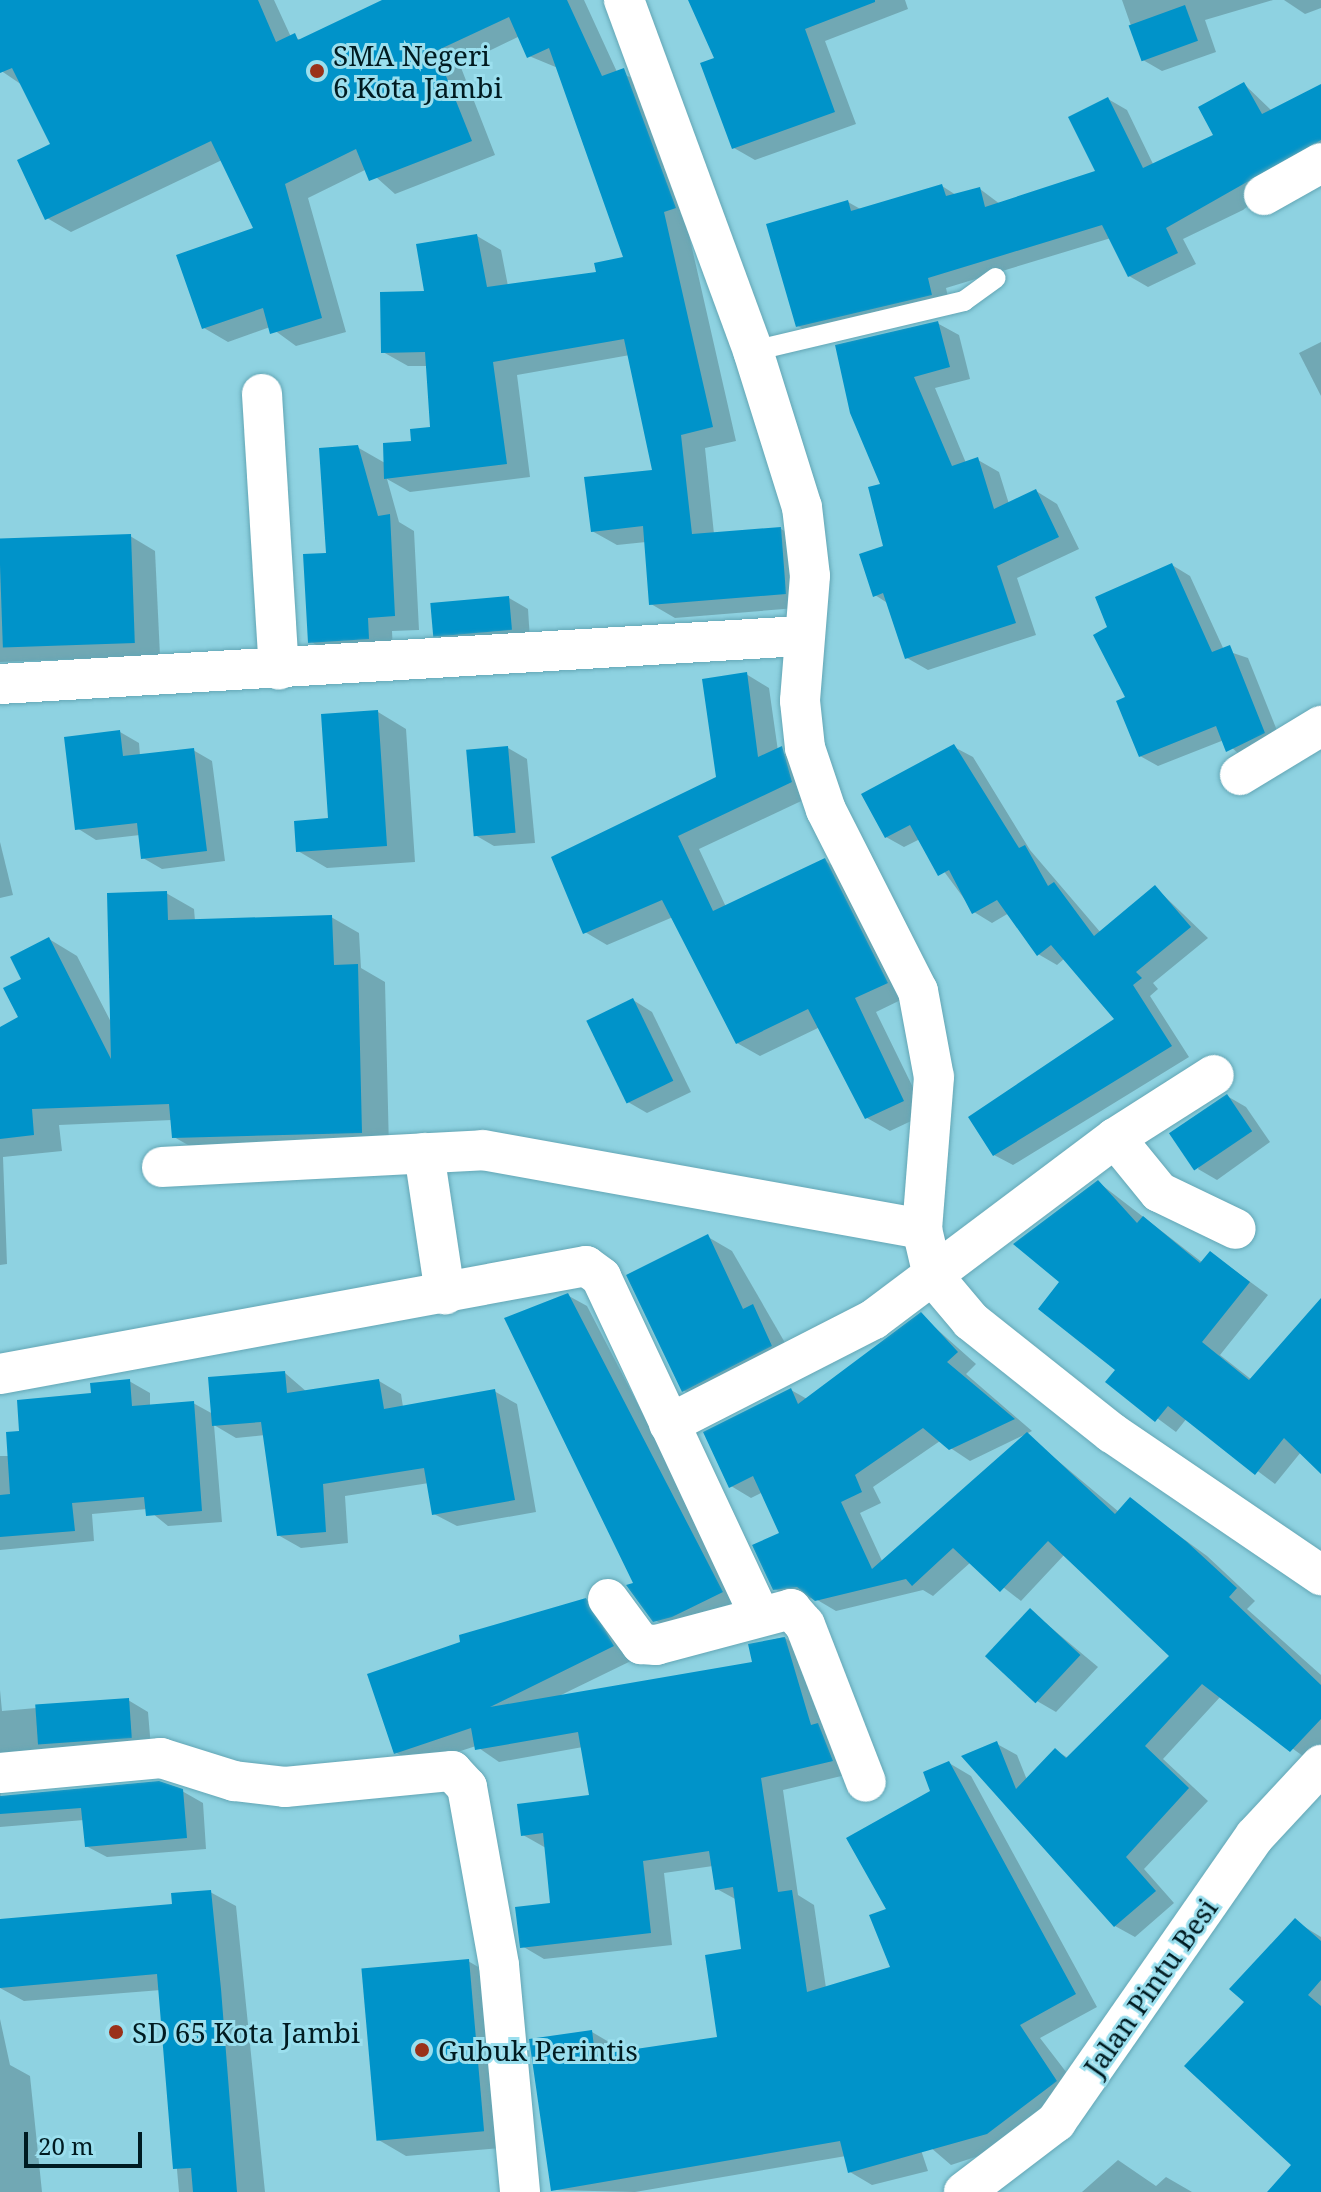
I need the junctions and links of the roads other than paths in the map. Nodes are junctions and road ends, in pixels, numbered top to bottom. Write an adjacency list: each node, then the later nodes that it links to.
1 (624, 0): 5 (street)
2 (1321, 163): 3 (street)
3 (1264, 195)
4 (996, 278): 5 (lane)
5 (753, 351): 7 (street)
6 (262, 394): 8 (street)
7 (802, 636): 8 (street); 16 (street)
8 (279, 669): 9 (street)
9 (0, 684)
10 (1321, 726): 11 (street)
11 (1240, 775)
12 (1214, 1075): 13 (street)
13 (1115, 1138): 17 (street); 18 (street)
14 (424, 1153): 15 (street); 16 (street); 19 (street)
15 (162, 1167)
16 (922, 1229): 18 (street)
17 (1236, 1229)
18 (933, 1276): 21 (street); 22 (street)
19 (445, 1294): 20 (street); 21 (street)
20 (0, 1374)
21 (669, 1424): 24 (street)
22 (1314, 1556)
23 (608, 1599): 24 (street)
24 (758, 1612): 27 (street)
25 (1321, 1765): 29 (street, Jalan Pintu Besi)
26 (0, 1773): 28 (street)
27 (866, 1782)
28 (520, 2192)
29 (964, 2192)

